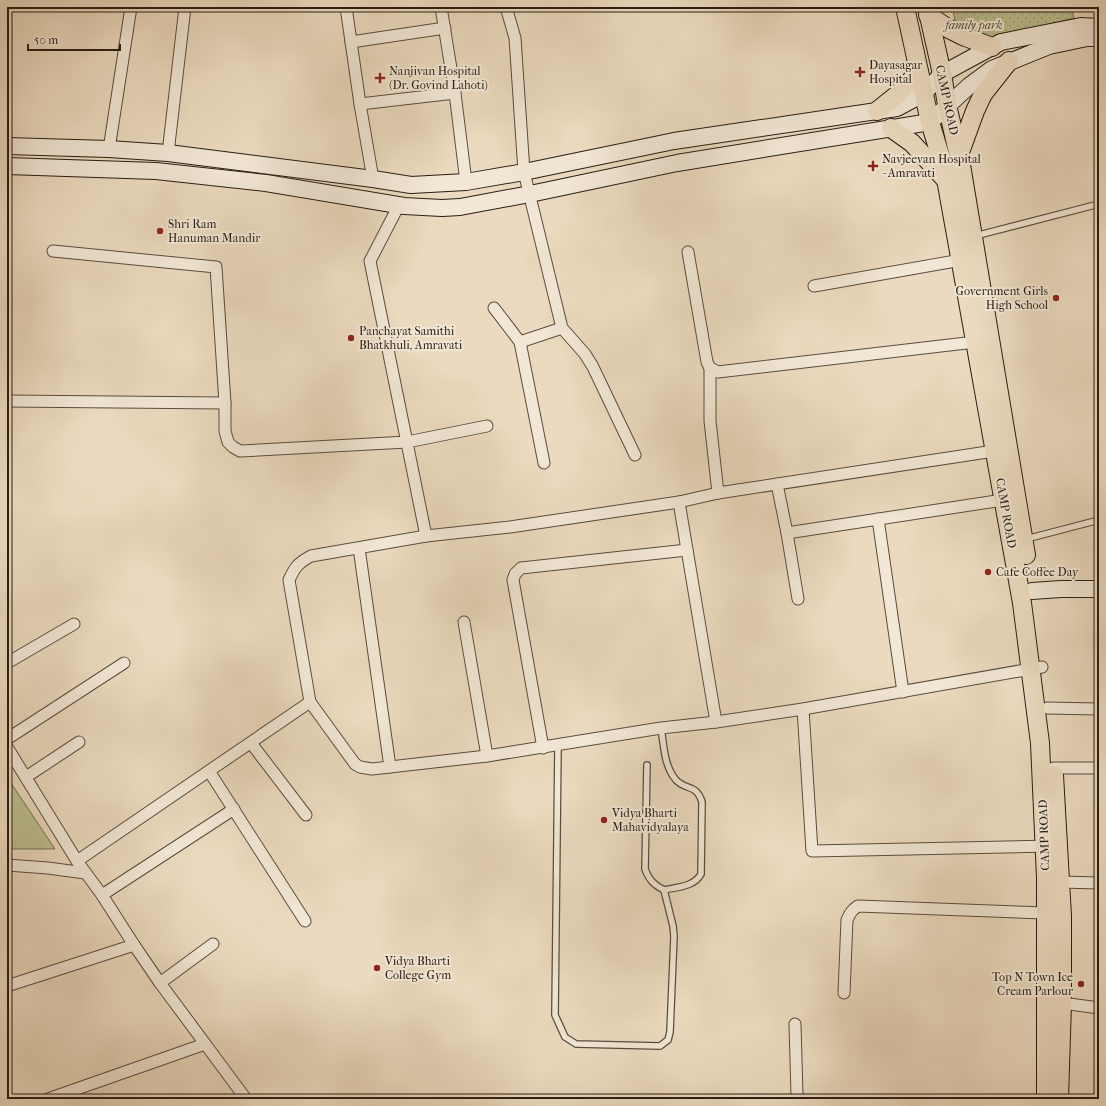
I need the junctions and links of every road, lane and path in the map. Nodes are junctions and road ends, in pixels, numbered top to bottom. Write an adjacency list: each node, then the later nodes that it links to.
1 (131, 7): 24 (street)
2 (185, 7): 25 (street)
3 (346, 7): 11 (street)
4 (441, 7): 9 (street)
5 (506, 7): 28 (street)
6 (905, 7): 14 (main road, CAMP ROAD)
7 (928, 11): 12 (main road); 15 (main road, CAMP ROAD)
8 (1099, 27): 12 (street)
9 (445, 28): 11 (street); 16 (street)
10 (1099, 38): 13 (street)
11 (351, 42): 18 (street)
12 (992, 47): 15 (street)
13 (1009, 61): 19 (street); 26 (main road)
14 (919, 72): 17 (main road, CAMP ROAD); 20 (main road)
15 (942, 74): 17 (street); 19 (main road, CAMP ROAD)
16 (456, 93): 18 (street); 31 (street)
17 (924, 94): 20 (street); 21 (main road, CAMP ROAD)
18 (360, 104): 29 (street)
19 (947, 105): 21 (street); 26 (main road, CAMP ROAD)
20 (877, 111): 28 (street)
21 (930, 122): 22 (street); 30 (main road, CAMP ROAD)
22 (891, 128): 30 (main road); 32 (street)
23 (7, 146): 24 (street)
24 (109, 149): 25 (street)
25 (168, 153): 29 (street)
26 (959, 155): 35 (main road, CAMP ROAD)
27 (7, 166): 34 (street)
28 (524, 172): 31 (street); 32 (street)
29 (374, 179): 31 (street)
30 (946, 181): 38 (main road, CAMP ROAD)
31 (466, 182)
32 (530, 194): 34 (street); 41 (street)
33 (1099, 204): 35 (lane)
34 (399, 205): 48 (street)
35 (973, 237): 60 (main road, CAMP ROAD)
36 (53, 251): 46 (street)
37 (688, 252): 44 (street)
38 (961, 260): 39 (street); 43 (main road, CAMP ROAD)
39 (814, 286)
40 (494, 308): 42 (street)
41 (562, 328): 42 (street); 50 (street)
42 (520, 342): 51 (street)
43 (975, 342): 44 (street); 49 (main road, CAMP ROAD)
44 (710, 368): 53 (street)
45 (7, 401): 46 (street)
46 (225, 403): 48 (street)
47 (487, 426): 48 (street)
48 (407, 442): 59 (street)
49 (994, 451): 52 (street); 54 (main road, CAMP ROAD)
50 (635, 455)
51 (544, 463)
52 (777, 484): 53 (street); 58 (street)
53 (718, 493): 55 (street)
54 (1003, 500): 56 (street); 70 (main road, CAMP ROAD)
55 (679, 502): 59 (street); 62 (street)
56 (878, 519): 58 (street); 71 (street)
57 (1099, 520): 60 (lane)
58 (787, 533): 65 (street)
59 (426, 536): 61 (street)
60 (1023, 540): 64 (main road, CAMP ROAD)
61 (359, 548): 72 (street); 86 (street)
62 (688, 550): 76 (street); 83 (street)
63 (1099, 589): 64 (street)
64 (1032, 591): 70 (main road, CAMP ROAD)
65 (798, 599)
66 (464, 622): 84 (street)
67 (74, 624): 68 (street)
68 (7, 663)
69 (124, 663): 78 (street)
70 (1037, 668): 71 (street); 73 (main road, CAMP ROAD); 93 (main road, CAMP ROAD)
71 (903, 692): 74 (street)
72 (310, 702): 80 (street); 86 (street)
73 (1047, 708): 75 (street); 87 (main road, CAMP ROAD)
74 (803, 709): 76 (street); 93 (street)
75 (1099, 710)
76 (716, 722): 77 (street)
77 (661, 728): 82 (street); 99 (lane)
78 (7, 740)
79 (79, 742): 90 (street)
80 (251, 743): 89 (street); 92 (street)
81 (7, 746): 90 (street)
82 (558, 746): 83 (street); 99 (lane)
83 (542, 748): 84 (street)
84 (487, 756): 86 (street)
85 (647, 765): 99 (lane)
86 (390, 767)
87 (1053, 768): 88 (street); 93 (main road, CAMP ROAD)
88 (1099, 768)
89 (209, 771): 91 (street); 94 (street)
90 (26, 777): 94 (street)
91 (234, 809): 100 (street); 102 (street)
92 (306, 816)
93 (1051, 846): 97 (main road, CAMP ROAD); 101 (main road, CAMP ROAD)
94 (77, 861): 96 (street)
95 (7, 865): 96 (street)
96 (85, 873): 100 (street)
97 (1061, 882): 98 (street); 108 (main road, CAMP ROAD)
98 (1099, 883)
99 (664, 890)
100 (102, 895): 104 (street)
101 (1045, 913): 107 (street); 115 (main road, CAMP ROAD)
102 (305, 921)
103 (213, 944): 105 (street)
104 (134, 945): 105 (street); 106 (street)
105 (160, 983): 111 (street)
106 (7, 986)
107 (844, 993)
108 (1062, 1003): 109 (street); 116 (main road, CAMP ROAD)
109 (1099, 1008)
110 (795, 1024): 114 (street)
111 (205, 1044): 112 (street); 113 (street)
112 (48, 1099)
113 (246, 1099)
114 (800, 1099)
115 (1046, 1099)
116 (1058, 1099)

